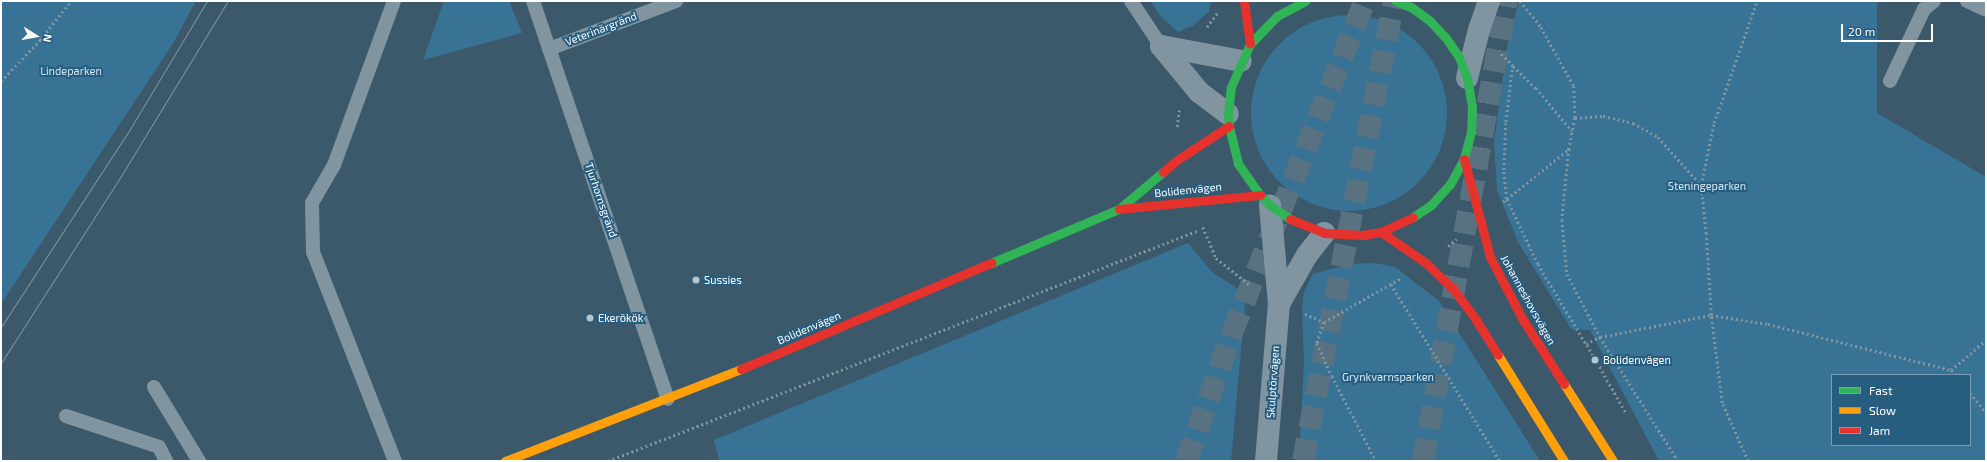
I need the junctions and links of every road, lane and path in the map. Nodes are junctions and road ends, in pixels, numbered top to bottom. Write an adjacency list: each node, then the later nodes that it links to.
1 (71, 1): 20 (path)
2 (394, 1): 52 (lane)
3 (533, 1): 16 (lane, Tjurhornsgränd)
4 (676, 1): 16 (lane, Veterinärgränd)
5 (1131, 1): 15 (lane)
6 (1244, 1): 17 (main road)
7 (1305, 1): 17 (main road)
8 (1396, 1): 19 (main road)
9 (1489, 1): 19 (street)
10 (1520, 1): 22 (path)
11 (1757, 1): 27 (path)
12 (1934, 1): 21 (lane)
13 (1967, 1): 14 (lane)
14 (1986, 10)
15 (1161, 46): 17 (street); 23 (street)
16 (549, 49): 46 (lane, Tjurhornsgränd)
17 (1245, 52): 23 (main road)
18 (1513, 65): 24 (path)
19 (1467, 78): 26 (main road)
20 (1, 81)
21 (1890, 81)
22 (1575, 118): 24 (path); 27 (path)
23 (1229, 120): 29 (main road); 30 (main road, Bolidenvägen)
24 (1572, 131): 25 (path)
25 (1569, 149): 28 (path); 39 (path)
26 (1464, 159): 31 (main road, Johanneshovsvägen); 32 (main road)
27 (1701, 185): 37 (path)
28 (1507, 199): 31 (path); 41 (path)
29 (1265, 200): 30 (main road, Bolidenvägen); 33 (main road); 36 (street, Skulptörvägen)
30 (1119, 208): 46 (main road, Bolidenvägen)
31 (1480, 221): 34 (path); 59 (main road, Johanneshovsvägen)
32 (1381, 232): 33 (main road); 34 (main road)
33 (1324, 233): 36 (street, Skulptörvägen)
34 (1426, 263): 35 (path); 58 (main road)
35 (1391, 284): 38 (path); 57 (path)
36 (1279, 304): 38 (path); 54 (path); 55 (street, Skulptörvägen)
37 (1711, 315): 39 (path); 42 (path); 61 (path)
38 (1324, 322): 56 (path)
39 (1600, 337): 41 (path); 60 (path)
40 (1986, 340): 42 (path)
41 (1586, 344): 47 (path)
42 (1951, 370): 43 (path)
43 (1954, 374)
44 (154, 387): 51 (lane)
45 (1971, 394): 48 (path)
46 (668, 398): 53 (main road, Bolidenvägen)
47 (1625, 412)
48 (1986, 413)
49 (66, 416): 50 (lane)
50 (166, 461)
51 (199, 461)
52 (395, 461)
53 (505, 461)
54 (608, 461)
55 (1266, 461)
56 (1376, 461)
57 (1500, 461)
58 (1564, 461)
59 (1613, 461)
60 (1678, 461)
61 (1748, 461)

